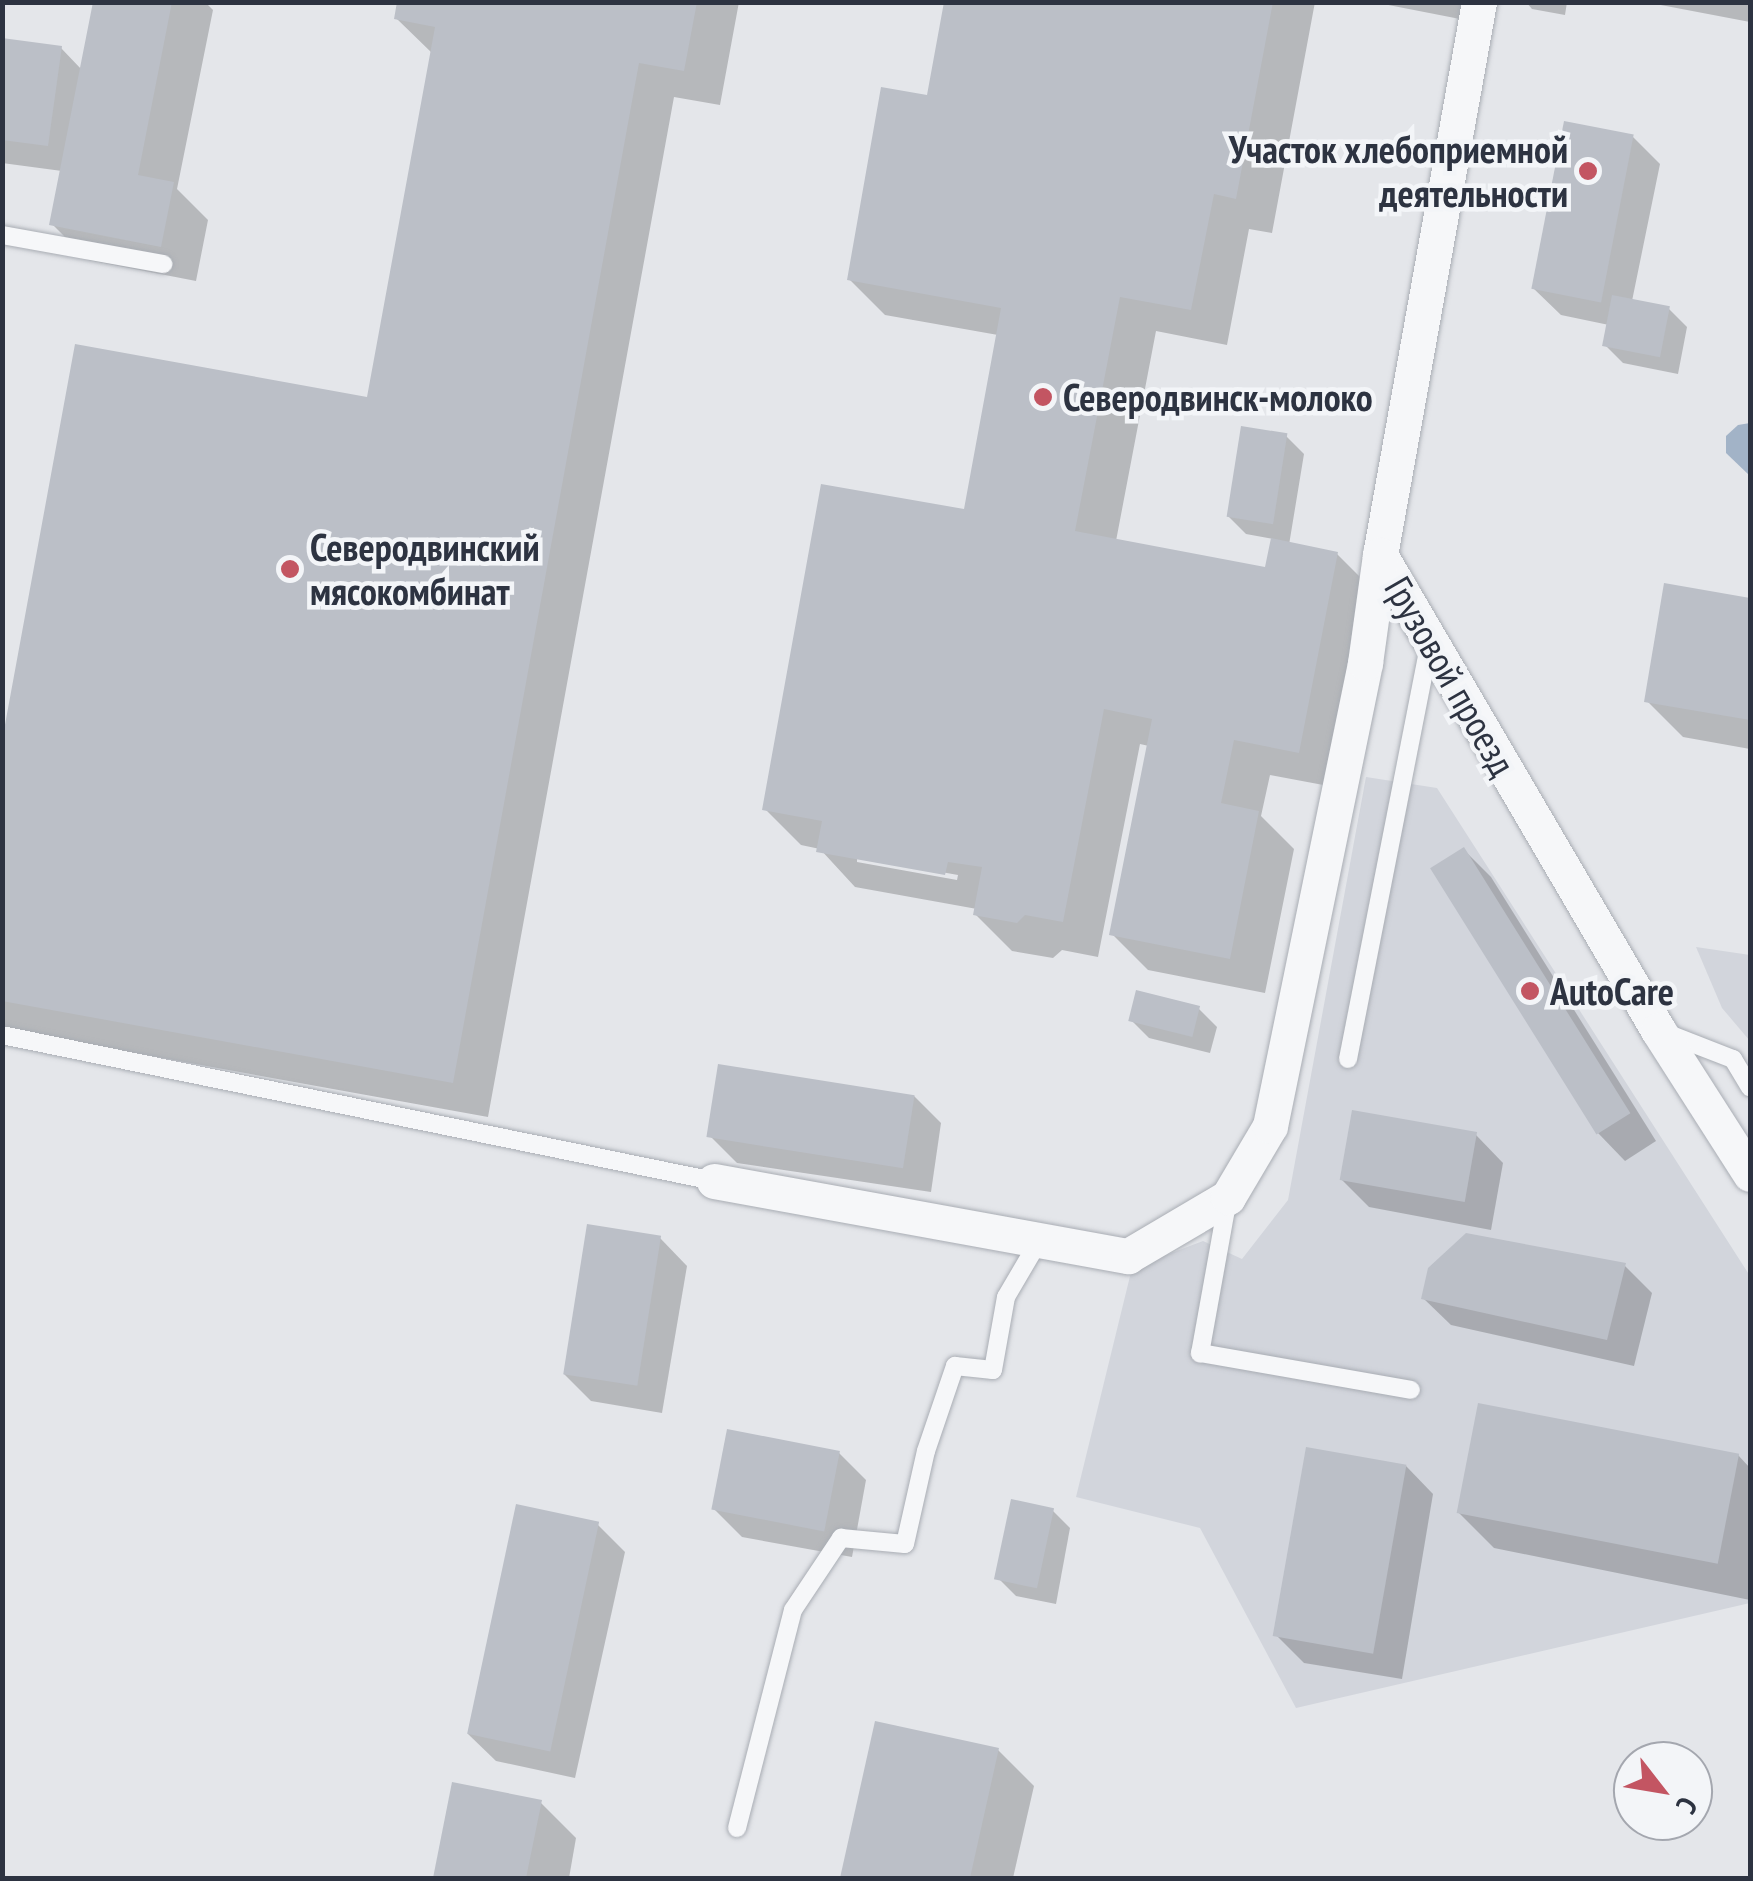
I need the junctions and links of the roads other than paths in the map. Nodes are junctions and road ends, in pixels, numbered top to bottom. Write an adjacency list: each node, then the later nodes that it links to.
1 (1479, 2): 4 (street, Грузовой проезд)
2 (2, 235): 3 (lane)
3 (163, 264)
4 (1380, 555): 5 (street, Грузовой проезд); 12 (street)
5 (1430, 641): 6 (street, Грузовой проезд); 8 (lane)
6 (1658, 1030): 9 (lane); 10 (street, Грузовой проезд)
7 (2, 1034): 11 (lane)
8 (1348, 1059)
9 (1750, 1087)
10 (1750, 1174)
11 (714, 1181): 13 (street)
12 (1228, 1198): 13 (street); 14 (lane)
13 (1040, 1239): 15 (lane)
14 (1412, 1390)
15 (736, 1828)

